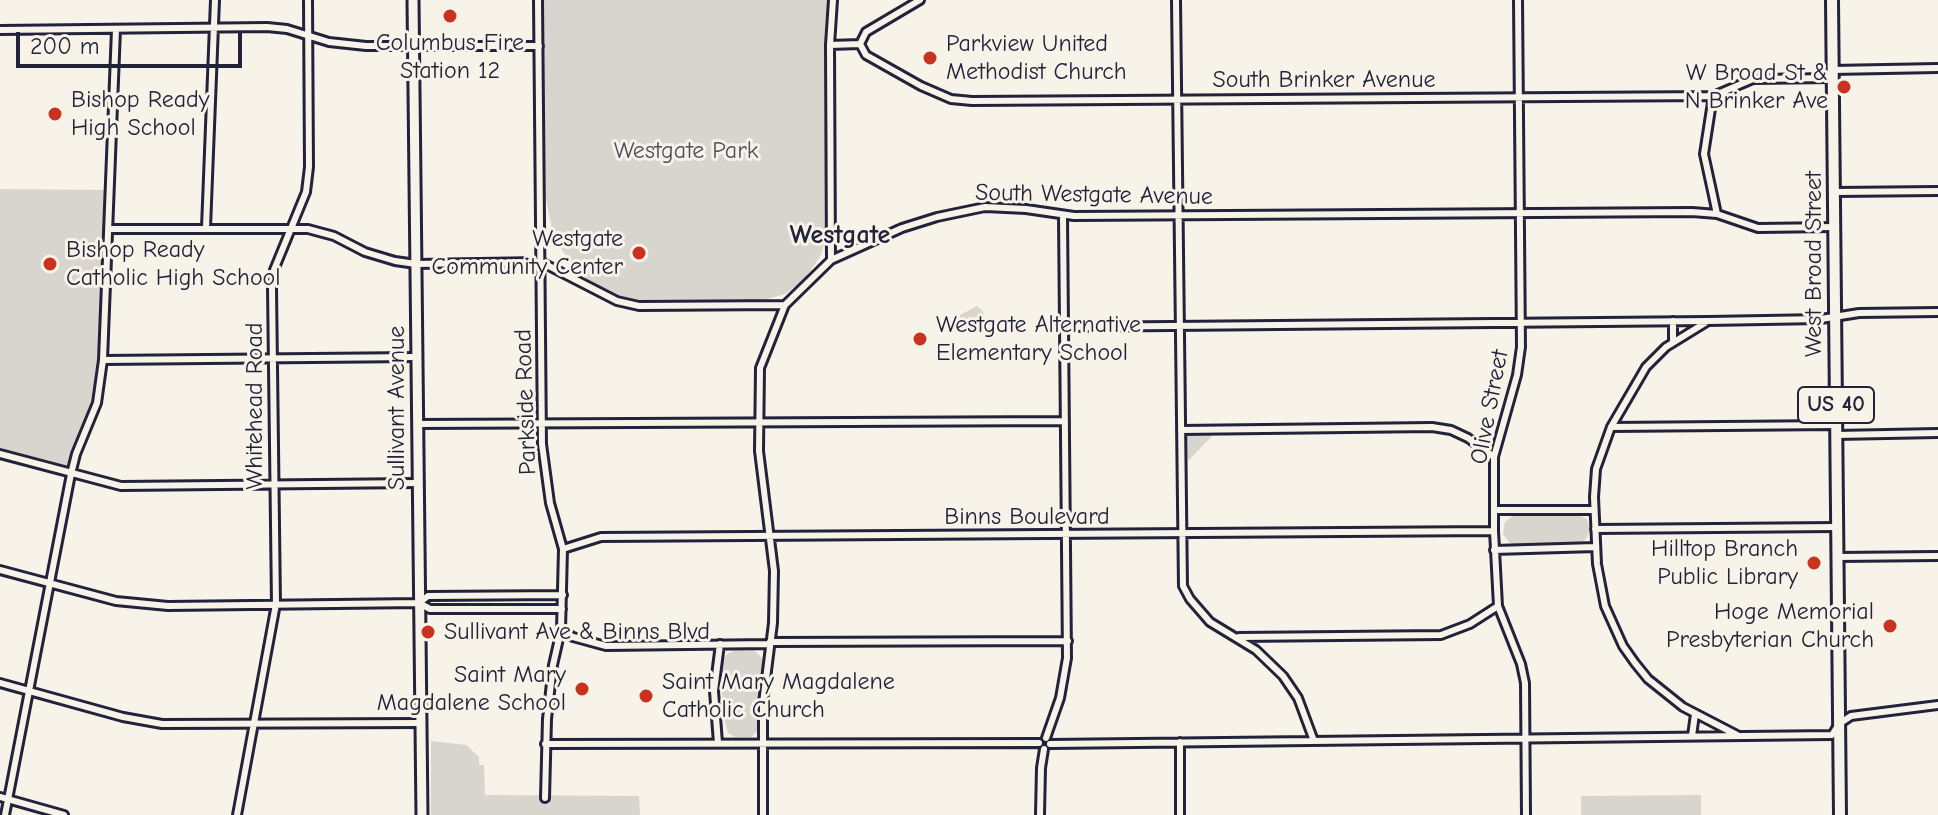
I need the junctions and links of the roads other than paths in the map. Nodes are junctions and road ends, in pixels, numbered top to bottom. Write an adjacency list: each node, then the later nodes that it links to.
1 (215, 0): 10 (street)
2 (308, 0): 13 (street, Whitehead Road)
3 (413, 0): 16 (main road, Sullivant Avenue)
4 (538, 0): 17 (street, Parkside Road)
5 (833, 0): 15 (street)
6 (920, 0): 14 (street)
7 (1176, 0): 22 (street)
8 (1518, 0): 21 (street, Olive Street)
9 (1832, 0): 19 (main road, West Broad Street / US 40)
10 (214, 28): 11 (street); 13 (street); 30 (street)
11 (116, 29): 12 (street); 32 (street)
12 (0, 30)
13 (308, 36): 16 (street); 31 (street, Whitehead Road)
14 (860, 44): 15 (street); 22 (street, South Brinker Avenue)
15 (830, 45): 33 (street)
16 (414, 46): 17 (street); 35 (main road, Sullivant Avenue)
17 (539, 46): 34 (street, Parkside Road)
18 (1938, 68): 19 (street, South Brinker Avenue)
19 (1832, 74): 20 (street, South Brinker Avenue); 24 (main road, West Broad Street / US 40)
20 (1713, 96): 21 (street, South Brinker Avenue); 26 (street)
21 (1518, 97): 22 (street, South Brinker Avenue); 25 (street, Olive Street)
22 (1177, 99): 27 (street)
23 (1938, 191): 24 (street)
24 (1834, 192): 29 (main road, West Broad Street / US 40)
25 (1520, 213): 26 (street, South Westgate Avenue); 27 (street, South Westgate Avenue); 41 (street, Olive Street)
26 (1717, 214): 29 (street, South Westgate Avenue)
27 (1179, 215): 28 (street, South Westgate Avenue); 42 (street)
28 (1063, 216): 33 (street, South Westgate Avenue); 43 (street)
29 (1834, 227): 38 (main road, West Broad Street / US 40)
30 (206, 228): 31 (street); 32 (street)
31 (292, 228): 35 (street); 46 (street, Whitehead Road)
32 (109, 229): 47 (street)
33 (831, 260): 36 (street, South Westgate Avenue)
34 (541, 262): 35 (street); 36 (street); 51 (street, Parkside Road)
35 (416, 264): 45 (main road, Sullivant Avenue)
36 (785, 305): 49 (street)
37 (1938, 312): 38 (street)
38 (1834, 317): 40 (street); 54 (main road, West Broad Street / US 40)
39 (1673, 321): 40 (street); 41 (street); 44 (street)
40 (1708, 321): 44 (street)
41 (1522, 322): 42 (street); 57 (street, Olive Street)
42 (1180, 326): 43 (street); 53 (street)
43 (1064, 327): 48 (street)
44 (1673, 342): 52 (street)
45 (416, 357): 46 (street); 50 (main road, Sullivant Avenue)
46 (273, 358): 47 (street); 60 (street, Whitehead Road)
47 (103, 360): 58 (street)
48 (1065, 421): 49 (street); 67 (street)
49 (759, 422): 51 (street); 68 (street)
50 (417, 424): 51 (street); 59 (main road, Sullivant Avenue)
51 (542, 424): 70 (street, Parkside Road)
52 (1611, 427): 54 (street); 62 (street)
53 (1181, 430): 57 (street); 66 (street)
54 (1836, 430): 55 (street); 63 (main road, West Broad Street / US 40)
55 (1938, 433)
56 (0, 454): 58 (street)
57 (1494, 457): 61 (street, Olive Street)
58 (71, 474): 60 (street); 75 (street)
59 (418, 483): 60 (street); 77 (main road, Sullivant Avenue)
60 (274, 485): 78 (street, Whitehead Road)
61 (1494, 510): 62 (street); 65 (street, Olive Street)
62 (1594, 510): 64 (street)
63 (1837, 527): 64 (street); 73 (main road, West Broad Street / US 40)
64 (1595, 529): 69 (street)
65 (1494, 531): 66 (street, Binns Boulevard); 71 (street, Olive Street)
66 (1182, 534): 67 (street, Binns Boulevard); 82 (street)
67 (1066, 535): 68 (street, Binns Boulevard); 83 (street)
68 (771, 537): 70 (street, Binns Boulevard); 84 (street)
69 (1596, 547): 71 (street); 89 (street)
70 (563, 549): 76 (street, Parkside Road)
71 (1494, 550): 79 (street, Olive Street)
72 (1938, 556): 73 (street)
73 (1837, 557): 91 (main road, West Broad Street / US 40)
74 (0, 570): 75 (street)
75 (49, 584): 78 (street); 87 (street)
76 (563, 595): 77 (street); 80 (street, Parkside Road)
77 (419, 603): 78 (street); 80 (street); 90 (main road, Sullivant Avenue)
78 (276, 604): 92 (street, Whitehead Road)
79 (1498, 606): 82 (street); 95 (street, Olive Street)
80 (562, 609): 81 (street, Parkside Road)
81 (561, 630): 85 (street); 99 (street, Parkside Road)
82 (1235, 637): 96 (street)
83 (1068, 641): 84 (street); 101 (street)
84 (770, 643): 85 (street); 100 (street)
85 (720, 644): 98 (street)
86 (0, 683): 87 (street)
87 (29, 692): 92 (street); 102 (street)
88 (1938, 705): 91 (street)
89 (1695, 714): 93 (street); 94 (street)
90 (421, 723): 92 (street); 107 (main road, Sullivant Avenue)
91 (1839, 724): 93 (street); 112 (main road, West Broad Street / US 40)
92 (254, 725): 106 (street, Whitehead Road)
93 (1737, 735): 94 (street)
94 (1692, 736): 95 (street)
95 (1526, 738): 96 (street); 111 (street, Olive Street)
96 (1314, 741): 97 (street)
97 (1180, 742): 101 (street); 110 (street)
98 (718, 743): 99 (street); 100 (street)
99 (545, 744): 103 (street, Parkside Road)
100 (763, 744): 101 (street); 108 (street)
101 (1045, 744): 109 (street)
102 (4, 798): 104 (street); 105 (street)
103 (545, 798)
104 (5, 815)
105 (64, 815)
106 (237, 815)
107 (422, 815)
108 (763, 815)
109 (1040, 815)
110 (1180, 815)
111 (1526, 815)
112 (1840, 815)

